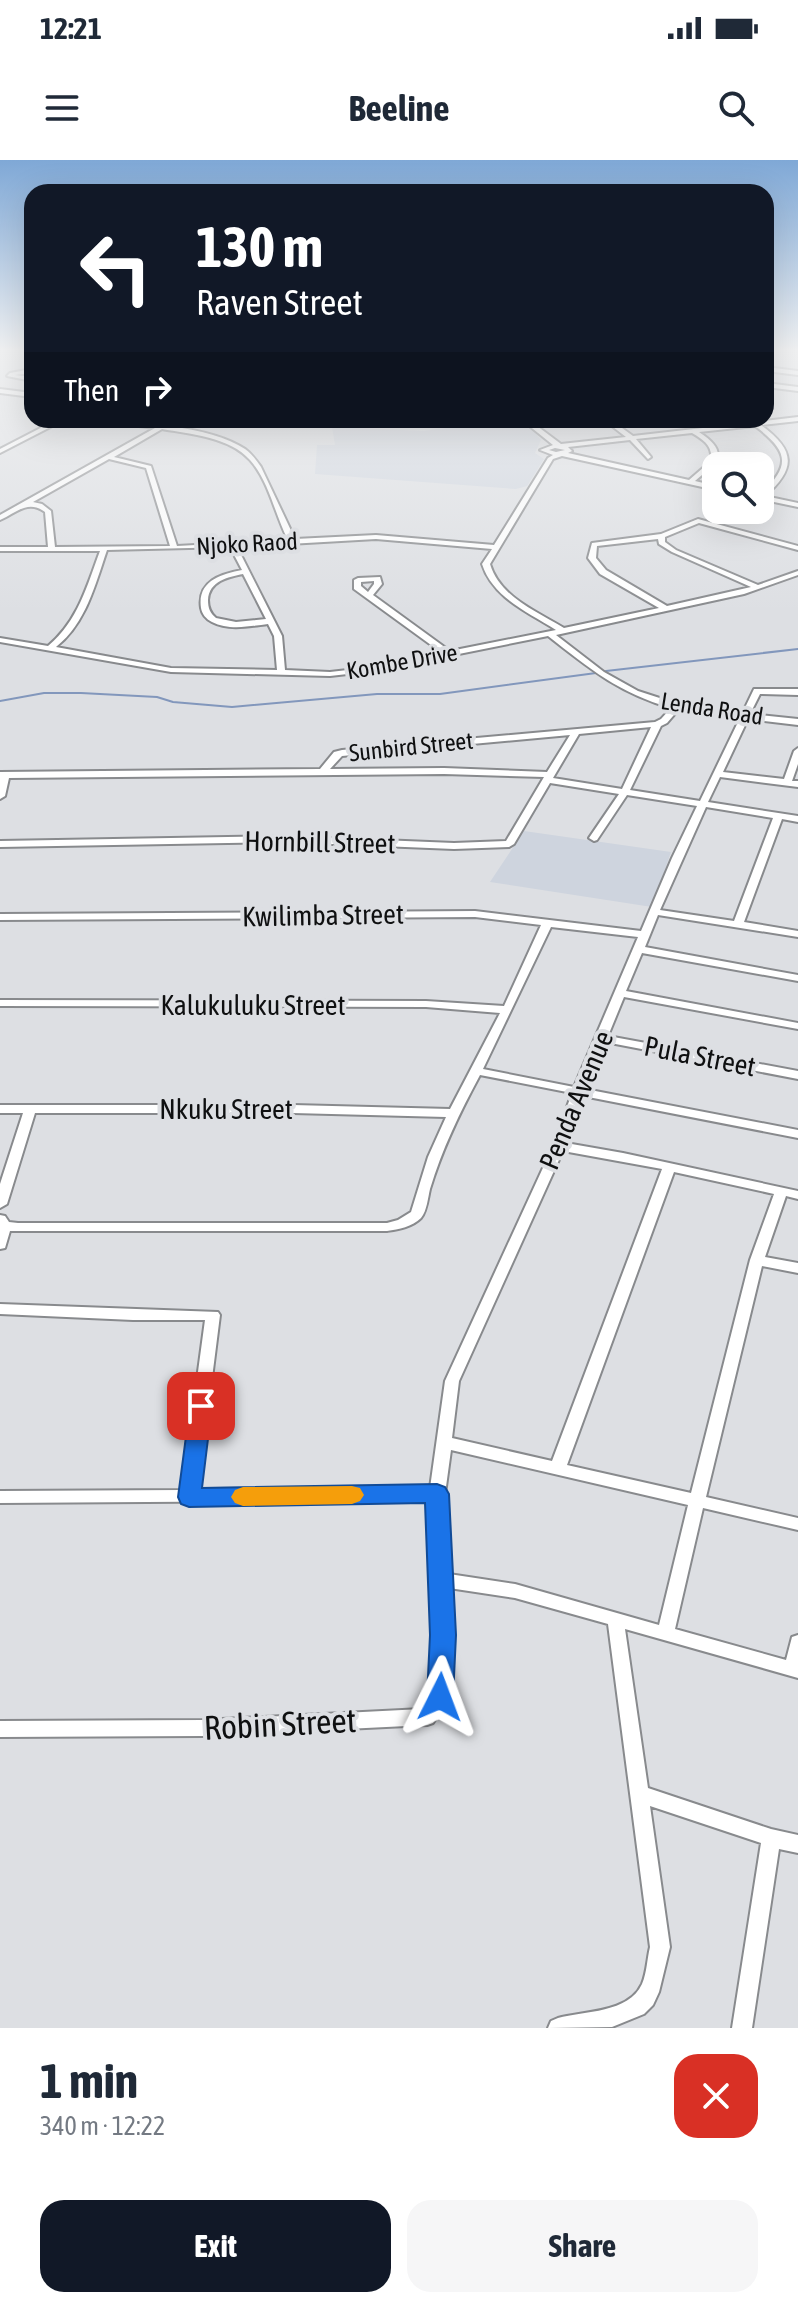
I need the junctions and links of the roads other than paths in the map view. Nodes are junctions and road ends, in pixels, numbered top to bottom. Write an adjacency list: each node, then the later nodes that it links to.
1 (25, 438): 9 (street)
2 (141, 438): 12 (street)
3 (210, 438): 22 (street)
4 (631, 438): 10 (street)
5 (632, 438): 13 (street)
6 (703, 438): 14 (street)
7 (777, 438): 16 (street)
8 (549, 439): 10 (street); 11 (street)
9 (0, 448)
10 (562, 450): 11 (street); 11 (street); 14 (street)
11 (548, 453): 24 (street)
12 (107, 457): 18 (street); 25 (street)
13 (648, 457)
14 (690, 482): 15 (street)
15 (702, 485)
16 (774, 485)
17 (774, 500): 19 (street)
18 (28, 503): 20 (street); 28 (street)
19 (798, 505)
20 (0, 518)
21 (662, 536): 26 (street); 32 (street); 34 (street)
22 (292, 541): 23 (street, Njoko Raod); 24 (street, Njoko Raod)
23 (233, 545): 25 (street, Njoko Raod); 30 (street)
24 (494, 547): 36 (street)
25 (174, 548): 29 (street, Njoko Raod)
26 (798, 548)
27 (0, 549): 28 (street, Njoko Raod)
28 (52, 549): 29 (street, Njoko Raod)
29 (104, 549): 39 (street)
30 (245, 571): 35 (street); 35 (street)
31 (798, 573): 32 (street, Kombe Drive)
32 (757, 587): 34 (street, Kombe Drive)
33 (369, 595): 40 (street)
34 (666, 609): 36 (street, Kombe Drive)
35 (272, 621): 41 (street)
36 (563, 631): 37 (street, Kombe Drive)
37 (549, 633): 40 (street, Kombe Drive); 43 (street, Lenda Road)
38 (0, 640): 39 (street, Kombe Drive)
39 (49, 649): 41 (street, Kombe Drive)
40 (448, 654): 41 (street, Kombe Drive)
41 (281, 674)
42 (797, 691): 44 (street)
43 (678, 705): 44 (street, Lenda Road); 46 (street)
44 (746, 715): 45 (street, Lenda Road); 50 (street, Penda Avenue)
45 (798, 722)
46 (657, 724): 47 (street, Sunbird Street); 55 (street)
47 (576, 732): 49 (street, Sunbird Street); 52 (street, Hornbill Street)
48 (798, 751): 53 (street)
49 (323, 772): 51 (street, Sunbird Street); 52 (street)
50 (720, 774): 53 (street); 57 (street, Penda Avenue)
51 (3, 775): 56 (street)
52 (550, 778): 55 (street); 61 (street, Hornbill Street)
53 (787, 783): 54 (street)
54 (798, 784)
55 (625, 791): 57 (street); 60 (street)
56 (0, 796)
57 (703, 803): 58 (street); 62 (street, Penda Avenue)
58 (778, 816): 59 (street); 65 (street)
59 (798, 819)
60 (594, 838)
61 (0, 844)
62 (656, 912): 65 (street); 67 (street, Penda Avenue)
63 (0, 917): 64 (street, Kwilimba Street)
64 (548, 922): 67 (street, Kwilimba Street); 72 (street)
65 (738, 924): 66 (street)
66 (798, 934)
67 (645, 935): 68 (street, Penda Avenue)
68 (639, 949): 69 (street); 70 (street, Penda Avenue)
69 (798, 978)
70 (622, 993): 73 (street); 74 (street, Penda Avenue)
71 (0, 1003): 72 (street, Kalukuluku Street)
72 (506, 1010): 75 (street)
73 (798, 1026)
74 (602, 1038): 76 (street, Pula Street); 77 (street, Penda Avenue)
75 (476, 1071): 77 (street); 80 (street)
76 (798, 1075)
77 (578, 1092): 81 (street); 82 (street, Penda Avenue)
78 (0, 1109): 79 (street, Nkuku Street)
79 (30, 1109): 80 (street, Nkuku Street); 86 (street)
80 (451, 1113): 87 (street)
81 (798, 1134)
82 (559, 1146): 83 (street); 92 (street, Penda Avenue)
83 (669, 1167): 84 (street); 93 (street)
84 (781, 1191): 85 (street); 89 (street)
85 (798, 1195)
86 (0, 1204)
87 (3, 1222): 88 (street)
88 (0, 1245)
89 (757, 1260): 90 (street); 97 (street)
90 (798, 1268)
91 (0, 1309): 96 (street)
92 (443, 1442): 93 (street); 94 (street, Penda Avenue)
93 (558, 1467): 97 (street)
94 (437, 1494): 96 (street); 99 (street, Robin Street)
95 (0, 1497): 96 (street)
96 (189, 1497)
97 (699, 1499): 98 (street); 101 (street)
98 (798, 1524)
99 (442, 1580): 100 (street); 104 (street, Robin Street)
100 (616, 1622): 101 (street); 105 (street)
101 (666, 1632): 103 (street)
102 (798, 1642): 103 (street)
103 (795, 1670)
104 (0, 1729)
105 (639, 1794): 106 (street); 108 (street)
106 (771, 1838): 107 (street); 109 (street)
107 (798, 1844)
108 (558, 2028)
109 (742, 2028)

